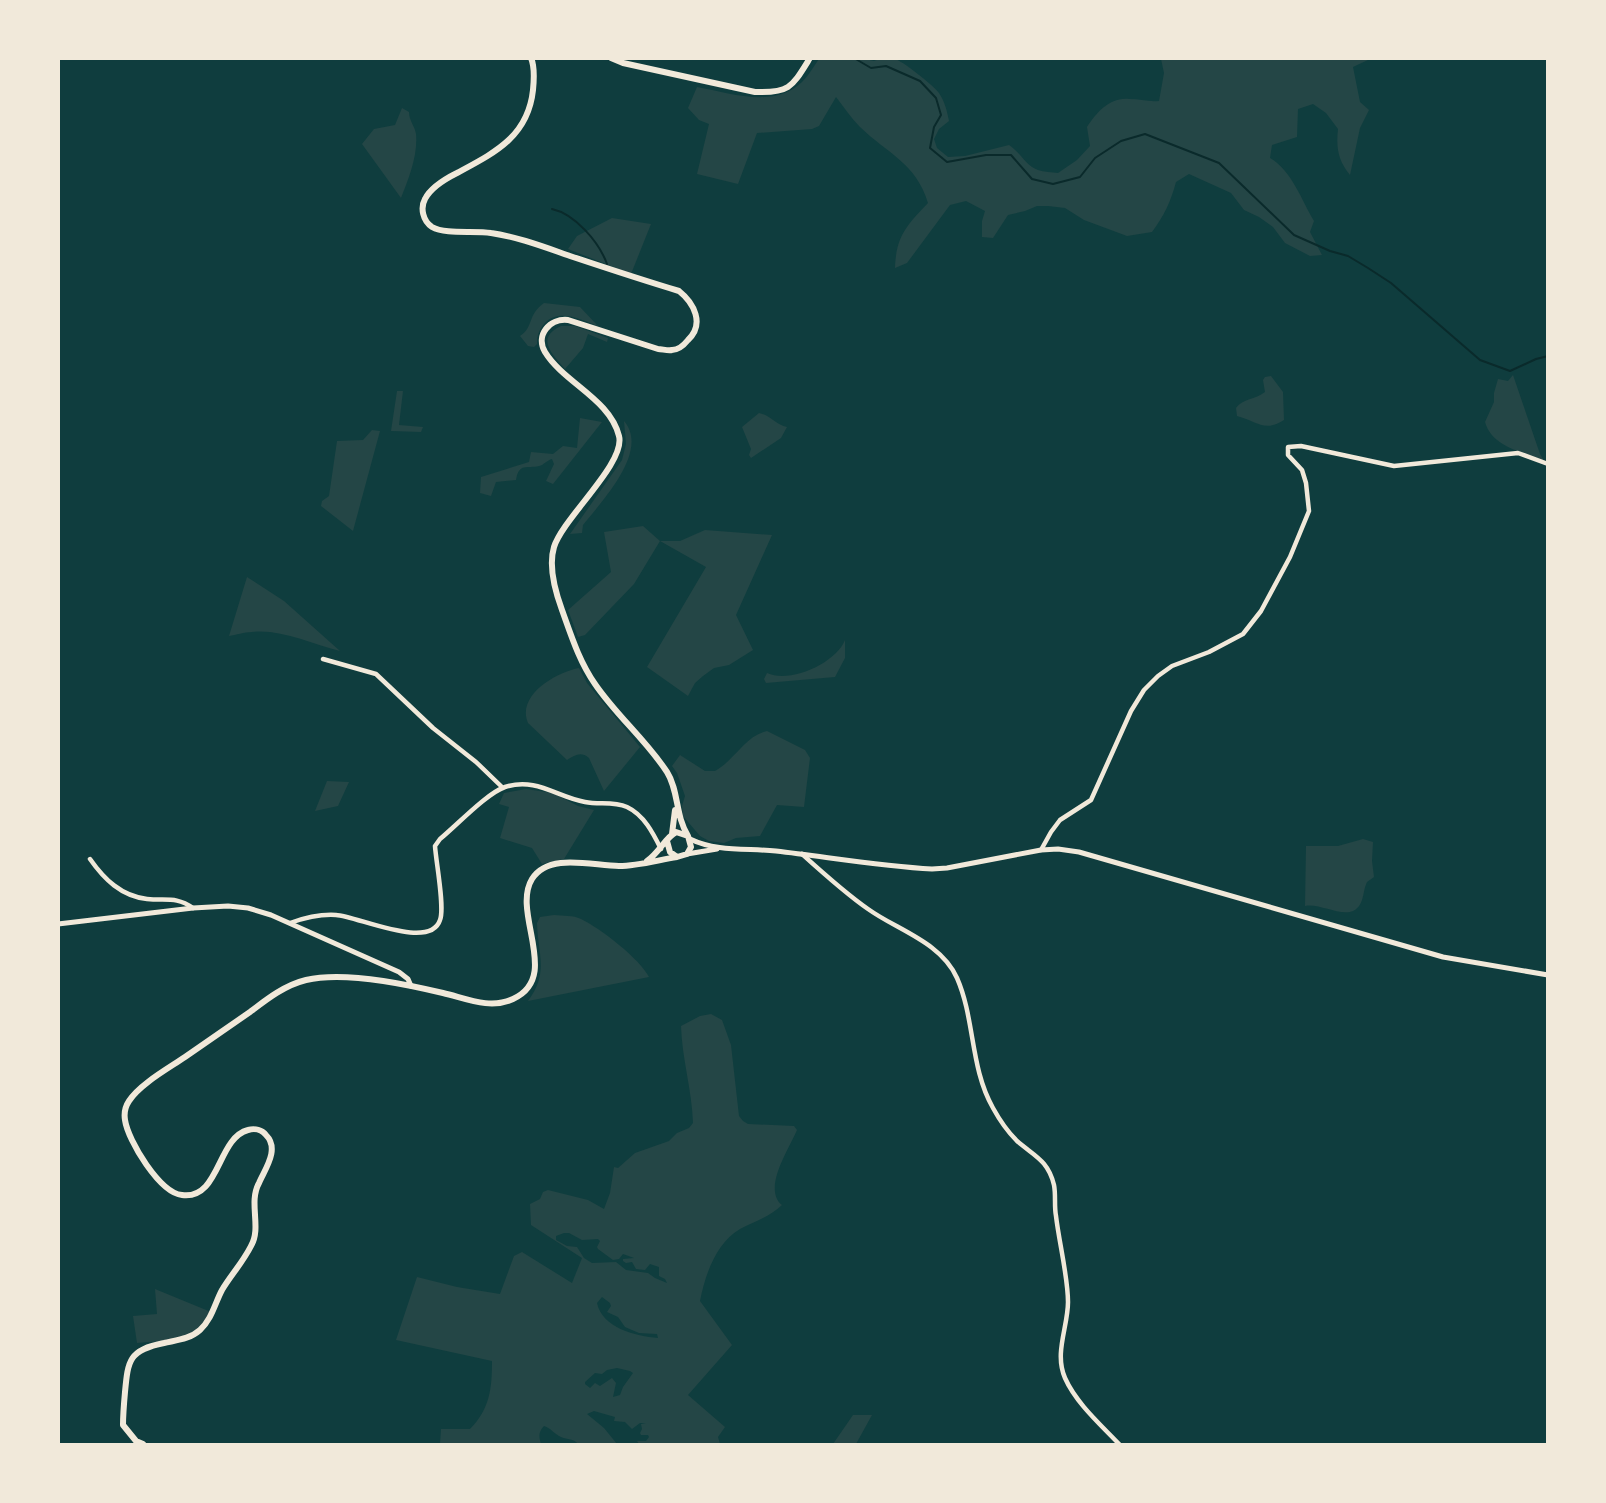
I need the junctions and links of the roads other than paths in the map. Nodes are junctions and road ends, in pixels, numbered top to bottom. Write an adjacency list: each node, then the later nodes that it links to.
1 (531, 58): 7 (main road)
2 (610, 58): 3 (main road)
3 (810, 58)
4 (1548, 464): 13 (street)
5 (323, 659): 6 (street)
6 (503, 788): 11 (street); 20 (street)
7 (676, 803): 8 (main road); 9 (main road)
8 (672, 834): 9 (main road); 10 (main road)
9 (689, 837): 12 (street); 14 (main road)
10 (667, 841): 11 (main road); 16 (main road)
11 (661, 849): 18 (main road)
12 (722, 849): 14 (street); 15 (street)
13 (1041, 850): 15 (street); 22 (street)
14 (687, 854): 16 (main road)
15 (802, 854): 25 (street)
16 (677, 856): 18 (main road)
17 (90, 859): 19 (street)
18 (641, 864): 23 (main road)
19 (193, 908): 20 (street); 21 (street)
20 (290, 923): 23 (street)
21 (58, 924)
22 (1548, 975)
23 (411, 986): 24 (main road)
24 (143, 1444)
25 (1119, 1444)

